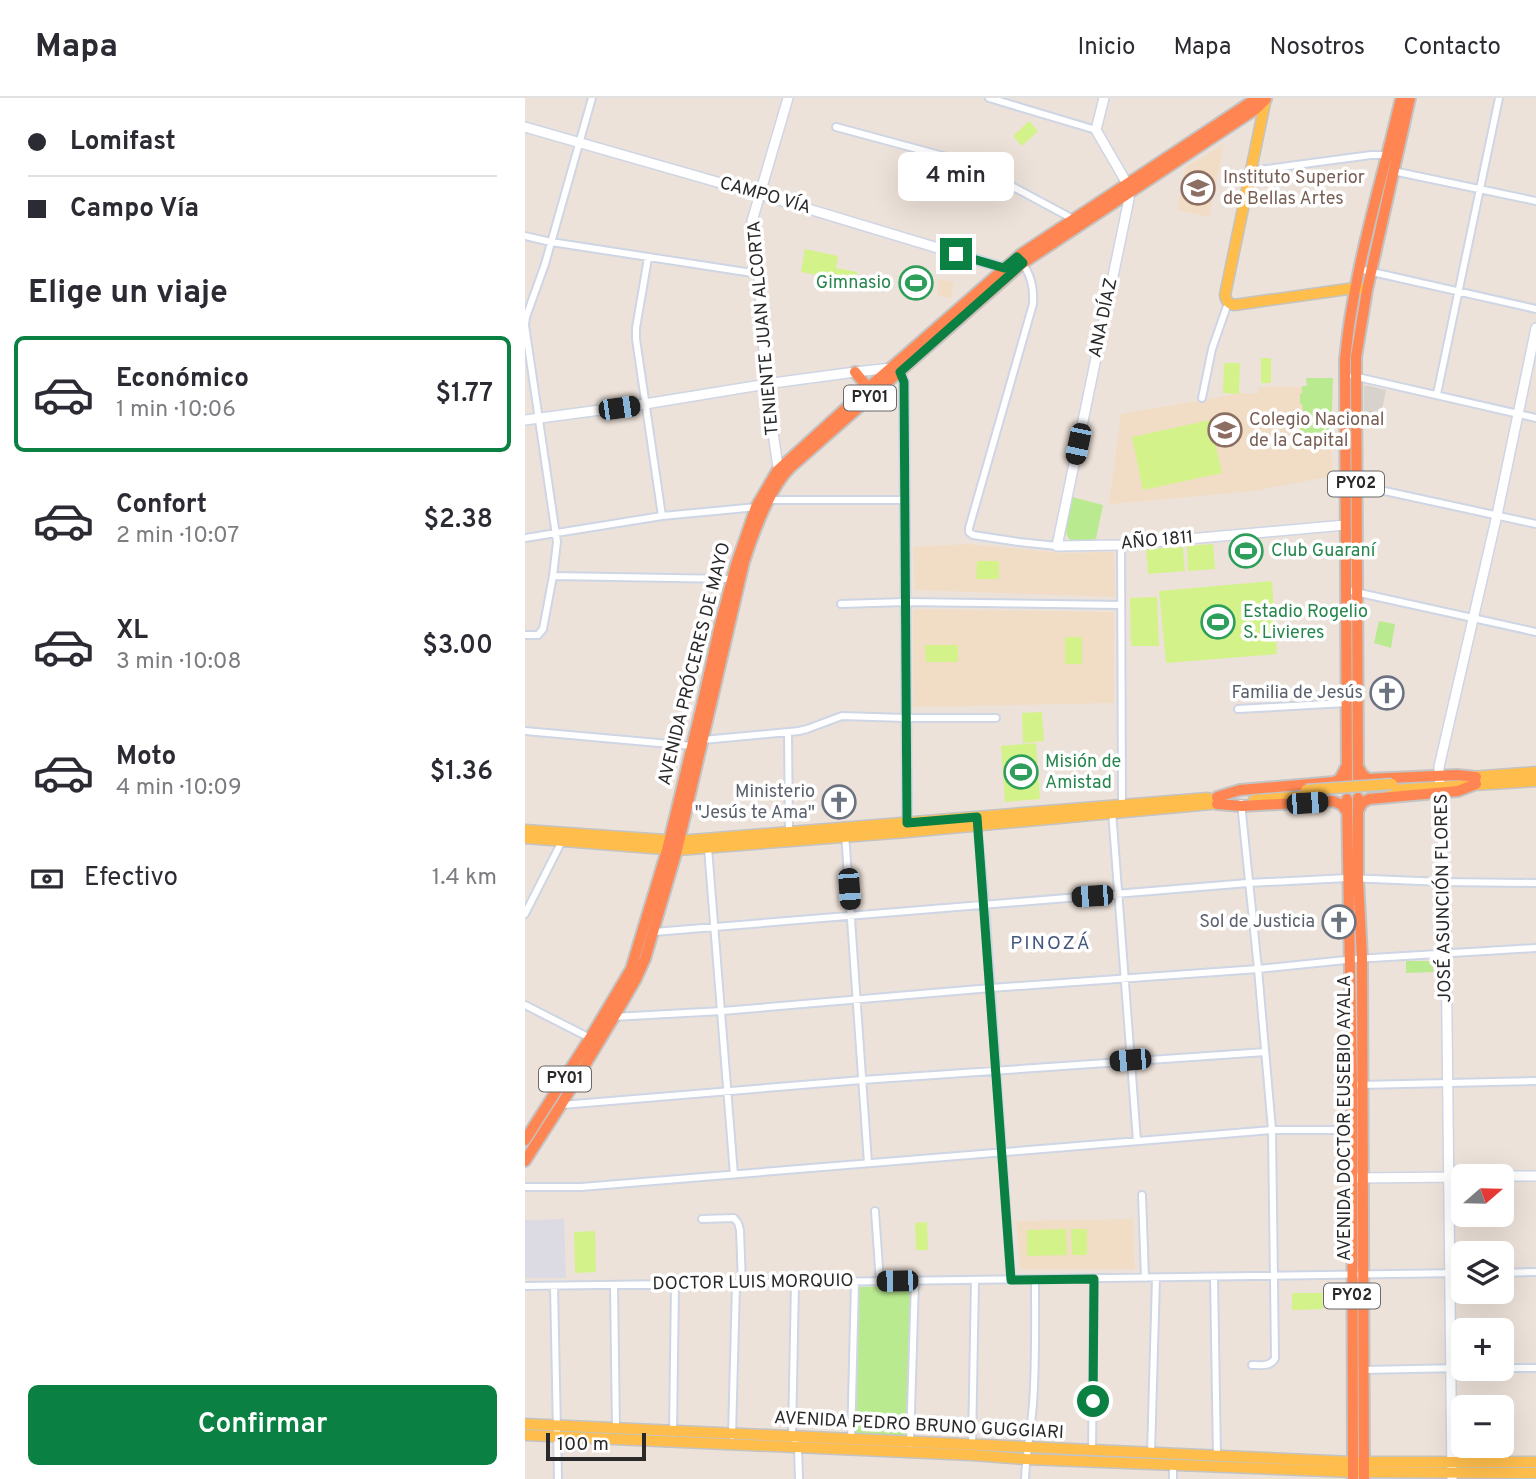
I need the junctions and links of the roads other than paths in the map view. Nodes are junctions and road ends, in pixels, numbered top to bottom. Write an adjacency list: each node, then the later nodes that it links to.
1 (592, 98): 12 (street)
2 (788, 98): 18 (street, TENIENTE JUAN ALCORTA)
3 (989, 98): 11 (street)
4 (1104, 98): 11 (street)
5 (1264, 98): 15 (main road); 16 (highway, AVENIDA PRÓCERES DE MAYO / PY01); 16 (highway, AVENIDA PRÓCERES DE MAYO / PY01)
6 (1401, 98): 13 (highway, PY02)
7 (1410, 98): 13 (highway, PY02)
8 (1499, 98): 17 (street)
9 (525, 127): 12 (street, CAMPO VÍA)
10 (836, 127): 20 (street)
11 (1096, 130): 16 (street)
12 (579, 143): 18 (street, CAMPO VÍA); 22 (street)
13 (1393, 157): 14 (highway, PY02); 15 (street)
14 (1390, 170): 17 (street); 26 (highway, PY02); 27 (highway, PY02)
15 (1251, 171): 31 (main road)
16 (1128, 187): 20 (highway, AVENIDA PRÓCERES DE MAYO / PY01); 24 (highway, AVENIDA PRÓCERES DE MAYO / PY01); 57 (street, ANA DÍAZ)
17 (1479, 190): 19 (street); 30 (street)
18 (759, 194): 25 (street, CAMPO VÍA); 28 (street, TENIENTE JUAN ALCORTA)
19 (1536, 201)
20 (1073, 219): 24 (highway, AVENIDA PRÓCERES DE MAYO / PY01)
21 (525, 236): 22 (street)
22 (551, 242): 23 (street); 43 (street)
23 (648, 258): 28 (street); 41 (street)
24 (1020, 260): 25 (highway, AVENIDA PRÓCERES DE MAYO / PY01); 34 (highway, AVENIDA PRÓCERES DE MAYO / PY01); 57 (street, AÑO 1811)
25 (1004, 268): 34 (highway, AVENIDA PRÓCERES DE MAYO / PY01)
26 (1359, 269): 27 (street); 29 (highway, PY02)
27 (1371, 271): 29 (highway, PY02); 30 (street)
28 (759, 274): 37 (street, TENIENTE JUAN ALCORTA)
29 (1361, 289): 31 (main road); 36 (highway, PY02)
30 (1458, 291): 32 (street); 39 (street)
31 (1228, 303): 40 (street)
32 (1536, 309)
33 (1536, 328): 42 (street, JOSÉ ASUNCIÓN FLORES)
34 (896, 370): 35 (street); 38 (highway, AVENIDA PRÓCERES DE MAYO / PY01); 46 (highway, AVENIDA PRÓCERES DE MAYO / PY01); 48 (street)
35 (855, 372): 37 (street); 38 (highway)
36 (1350, 375): 39 (street); 47 (highway, PY02); 53 (highway, PY02)
37 (766, 384): 41 (street); 46 (street, TENIENTE JUAN ALCORTA)
38 (868, 388): 46 (highway, AVENIDA PRÓCERES DE MAYO / PY01)
39 (1437, 394): 42 (street)
40 (1202, 398)
41 (645, 404): 43 (street); 51 (street)
42 (1517, 414): 44 (street); 50 (street, JOSÉ ASUNCIÓN FLORES)
43 (539, 418): 45 (street); 54 (street)
44 (1536, 418)
45 (525, 420)
46 (779, 474): 49 (highway, AVENIDA PRÓCERES DE MAYO / PY01)
47 (1356, 485): 50 (street); 60 (highway, PY02)
48 (904, 500): 49 (street); 61 (street)
49 (764, 503): 51 (street); 59 (highway, AVENIDA PRÓCERES DE MAYO / PY01); 73 (highway, AVENIDA PRÓCERES DE MAYO / PY01)
50 (1497, 515): 52 (street); 64 (street, JOSÉ ASUNCIÓN FLORES)
51 (662, 516): 54 (street)
52 (1536, 524)
53 (1345, 525): 56 (street, AÑO 1811); 60 (highway, PY02)
54 (556, 533): 55 (street); 58 (street)
55 (525, 538)
56 (1121, 545): 57 (street, AÑO 1811); 63 (street)
57 (1057, 546)
58 (553, 576): 59 (street); 66 (street)
59 (732, 579): 74 (highway, AVENIDA PRÓCERES DE MAYO / PY01)
60 (1351, 591): 64 (street); 67 (highway, PY02); 75 (highway, PY02)
61 (905, 602): 62 (street); 63 (street); 69 (street)
62 (841, 604)
63 (1121, 605): 85 (street)
64 (1473, 618): 65 (street); 80 (street, JOSÉ ASUNCIÓN FLORES)
65 (1536, 632)
66 (525, 635)
67 (1347, 704): 68 (street); 75 (highway, PY02)
68 (1238, 709)
69 (905, 718): 70 (street); 72 (street); 88 (street)
70 (996, 718)
71 (525, 731): 74 (street)
72 (788, 732): 73 (street); 91 (street)
73 (703, 740): 94 (highway, AVENIDA PRÓCERES DE MAYO / PY01)
74 (692, 746): 94 (highway, AVENIDA PRÓCERES DE MAYO / PY01)
75 (1353, 766): 79 (highway, PY02); 80 (highway); 83 (highway)
76 (1536, 772): 77 (main road)
77 (1476, 781): 78 (main road); 80 (highway); 80 (highway)
78 (1536, 781)
79 (1353, 783)
80 (1441, 783): 81 (main road, bridge); 86 (highway); 97 (street, JOSÉ ASUNCIÓN FLORES)
81 (1260, 797): 83 (main road); 84 (main road)
82 (1353, 798): 86 (highway, AVENIDA DOCTOR EUSEBIO AYALA / PY02)
83 (1217, 801): 84 (highway); 85 (main road)
84 (1241, 804): 86 (highway); 98 (street)
85 (1117, 809): 87 (main road); 100 (street)
86 (1353, 811): 96 (highway, AVENIDA DOCTOR EUSEBIO AYALA / PY02)
87 (977, 821): 88 (main road); 90 (main road); 101 (street)
88 (907, 823): 90 (main road)
89 (525, 830): 92 (main road)
90 (845, 832): 91 (main road); 95 (main road); 103 (street)
91 (789, 833): 94 (main road)
92 (564, 837): 93 (main road); 94 (main road); 102 (street)
93 (525, 838)
94 (673, 846): 95 (main road); 105 (highway, PY01); 115 (highway, PY01)
95 (708, 848): 104 (street)
96 (1353, 879): 97 (street); 98 (street); 108 (highway, AVENIDA DOCTOR EUSEBIO AYALA / PY02)
97 (1443, 882): 99 (street); 107 (street, JOSÉ ASUNCIÓN FLORES)
98 (1248, 883): 100 (street); 109 (street)
99 (1536, 883)
100 (1119, 894): 101 (street); 110 (street)
101 (985, 905): 103 (street); 111 (street)
102 (525, 914)
103 (851, 916): 104 (street); 112 (street)
104 (715, 927): 105 (street); 114 (street)
105 (654, 932): 115 (highway, PY01)
106 (1536, 948): 107 (street)
107 (1446, 953): 108 (street); 122 (street, JOSÉ ASUNCIÓN FLORES)
108 (1356, 959): 109 (street); 123 (highway, AVENIDA DOCTOR EUSEBIO AYALA / PY02)
109 (1258, 970): 110 (street); 117 (street)
110 (1125, 979): 111 (street); 118 (street)
111 (991, 988): 112 (street); 119 (street)
112 (857, 999): 114 (street); 120 (street)
113 (525, 1005): 116 (street)
114 (722, 1011): 115 (street); 124 (street)
115 (608, 1017): 116 (highway, PY01)
116 (594, 1040): 125 (highway, PY01); 126 (highway, PY01)
117 (1265, 1052): 118 (street); 127 (street)
118 (1130, 1060): 119 (street); 130 (street)
119 (996, 1072): 120 (street); 131 (street)
120 (862, 1080): 124 (street); 133 (street)
121 (1536, 1081): 122 (street)
122 (1447, 1083): 123 (street); 136 (street, JOSÉ ASUNCIÓN FLORES)
123 (1357, 1085): 128 (highway, AVENIDA DOCTOR EUSEBIO AYALA / PY02); 139 (highway, AVENIDA DOCTOR EUSEBIO AYALA / PY02)
124 (728, 1091): 125 (street); 134 (street)
125 (561, 1105): 126 (street); 132 (highway, PY01)
126 (547, 1106): 129 (highway, PY01)
127 (1272, 1130): 128 (street); 130 (street); 148 (street)
128 (1351, 1130): 138 (highway, AVENIDA DOCTOR EUSEBIO AYALA / PY02)
129 (525, 1140)
130 (1137, 1142): 131 (street)
131 (1003, 1153): 133 (street); 155 (street)
132 (525, 1161)
133 (868, 1163): 134 (street)
134 (734, 1175): 140 (street)
135 (1536, 1176): 137 (street)
136 (1448, 1177): 139 (street); 145 (street, JOSÉ ASUNCIÓN FLORES)
137 (1514, 1177)
138 (1351, 1178): 139 (street); 147 (highway, AVENIDA DOCTOR EUSEBIO AYALA / PY02)
139 (1363, 1178): 147 (highway, AVENIDA DOCTOR EUSEBIO AYALA / PY02)
140 (525, 1187)
141 (1142, 1195): 150 (street)
142 (875, 1211): 158 (street)
143 (702, 1219): 161 (street)
144 (1536, 1272): 146 (street)
145 (1450, 1273): 147 (street, DOCTOR LUIS MORQUIO); 166 (street, JOSÉ ASUNCIÓN FLORES)
146 (1514, 1273)
147 (1358, 1275): 148 (street, DOCTOR LUIS MORQUIO); 169 (highway, AVENIDA DOCTOR EUSEBIO AYALA / PY02)
148 (1273, 1276): 149 (street, DOCTOR LUIS MORQUIO); 165 (street)
149 (1214, 1277): 151 (street, DOCTOR LUIS MORQUIO); 186 (street)
150 (1146, 1278): 151 (street, DOCTOR LUIS MORQUIO); 153 (street, DOCTOR LUIS MORQUIO)
151 (1156, 1278): 184 (street)
152 (1035, 1279): 153 (street, DOCTOR LUIS MORQUIO); 155 (street, DOCTOR LUIS MORQUIO); 182 (street)
153 (1094, 1279): 183 (street)
154 (975, 1280): 155 (street, DOCTOR LUIS MORQUIO); 156 (street, DOCTOR LUIS MORQUIO); 181 (street)
155 (1011, 1280)
156 (915, 1281): 158 (street, DOCTOR LUIS MORQUIO); 180 (street)
157 (855, 1282): 158 (street, DOCTOR LUIS MORQUIO); 159 (street, DOCTOR LUIS MORQUIO); 178 (street)
158 (880, 1282)
159 (795, 1283): 161 (street, DOCTOR LUIS MORQUIO); 176 (street)
160 (675, 1284): 161 (street, DOCTOR LUIS MORQUIO); 162 (street, DOCTOR LUIS MORQUIO); 175 (street)
161 (739, 1284): 177 (street)
162 (614, 1285): 164 (street, DOCTOR LUIS MORQUIO); 173 (street)
163 (525, 1286): 164 (street, DOCTOR LUIS MORQUIO)
164 (554, 1286): 172 (street)
165 (1252, 1365)
166 (1451, 1368): 169 (street)
167 (1514, 1368): 168 (street)
168 (1536, 1368)
169 (1358, 1370): 189 (highway, AVENIDA DOCTOR EUSEBIO AYALA / PY02)
170 (1451, 1381): 190 (street, JOSÉ ASUNCIÓN FLORES)
171 (525, 1424): 172 (main road, AVENIDA PEDRO BRUNO GUGGIARI)
172 (556, 1431): 173 (main road, AVENIDA PEDRO BRUNO GUGGIARI); 174 (main road, AVENIDA PEDRO BRUNO GUGGIARI); 192 (street)
173 (616, 1434): 175 (main road, AVENIDA PEDRO BRUNO GUGGIARI)
174 (525, 1435)
175 (673, 1436): 177 (main road, AVENIDA PEDRO BRUNO GUGGIARI)
176 (792, 1436): 177 (main road, AVENIDA PEDRO BRUNO GUGGIARI); 178 (main road, AVENIDA PEDRO BRUNO GUGGIARI); 179 (street)
177 (732, 1439): 179 (main road, AVENIDA PEDRO BRUNO GUGGIARI)
178 (851, 1444): 179 (main road, AVENIDA PEDRO BRUNO GUGGIARI); 180 (main road, AVENIDA PEDRO BRUNO GUGGIARI)
179 (798, 1447): 193 (street)
180 (910, 1447): 181 (main road, AVENIDA PEDRO BRUNO GUGGIARI)
181 (972, 1450): 182 (main road, AVENIDA PEDRO BRUNO GUGGIARI)
182 (1027, 1453): 183 (main road, AVENIDA PEDRO BRUNO GUGGIARI); 194 (street)
183 (1092, 1455): 184 (main road, AVENIDA PEDRO BRUNO GUGGIARI)
184 (1151, 1458): 185 (main road, AVENIDA PEDRO BRUNO GUGGIARI)
185 (1173, 1459): 186 (main road, AVENIDA PEDRO BRUNO GUGGIARI); 195 (street)
186 (1217, 1461): 187 (main road, AVENIDA PEDRO BRUNO GUGGIARI)
187 (1248, 1462): 189 (main road, AVENIDA PEDRO BRUNO GUGGIARI); 196 (street)
188 (1536, 1462): 190 (main road)
189 (1358, 1471): 190 (main road, AVENIDA PEDRO BRUNO GUGGIARI)
190 (1452, 1471): 191 (main road)
191 (1536, 1473)
192 (558, 1479)
193 (799, 1479)
194 (1025, 1479)
195 (1173, 1479)
196 (1247, 1479)

